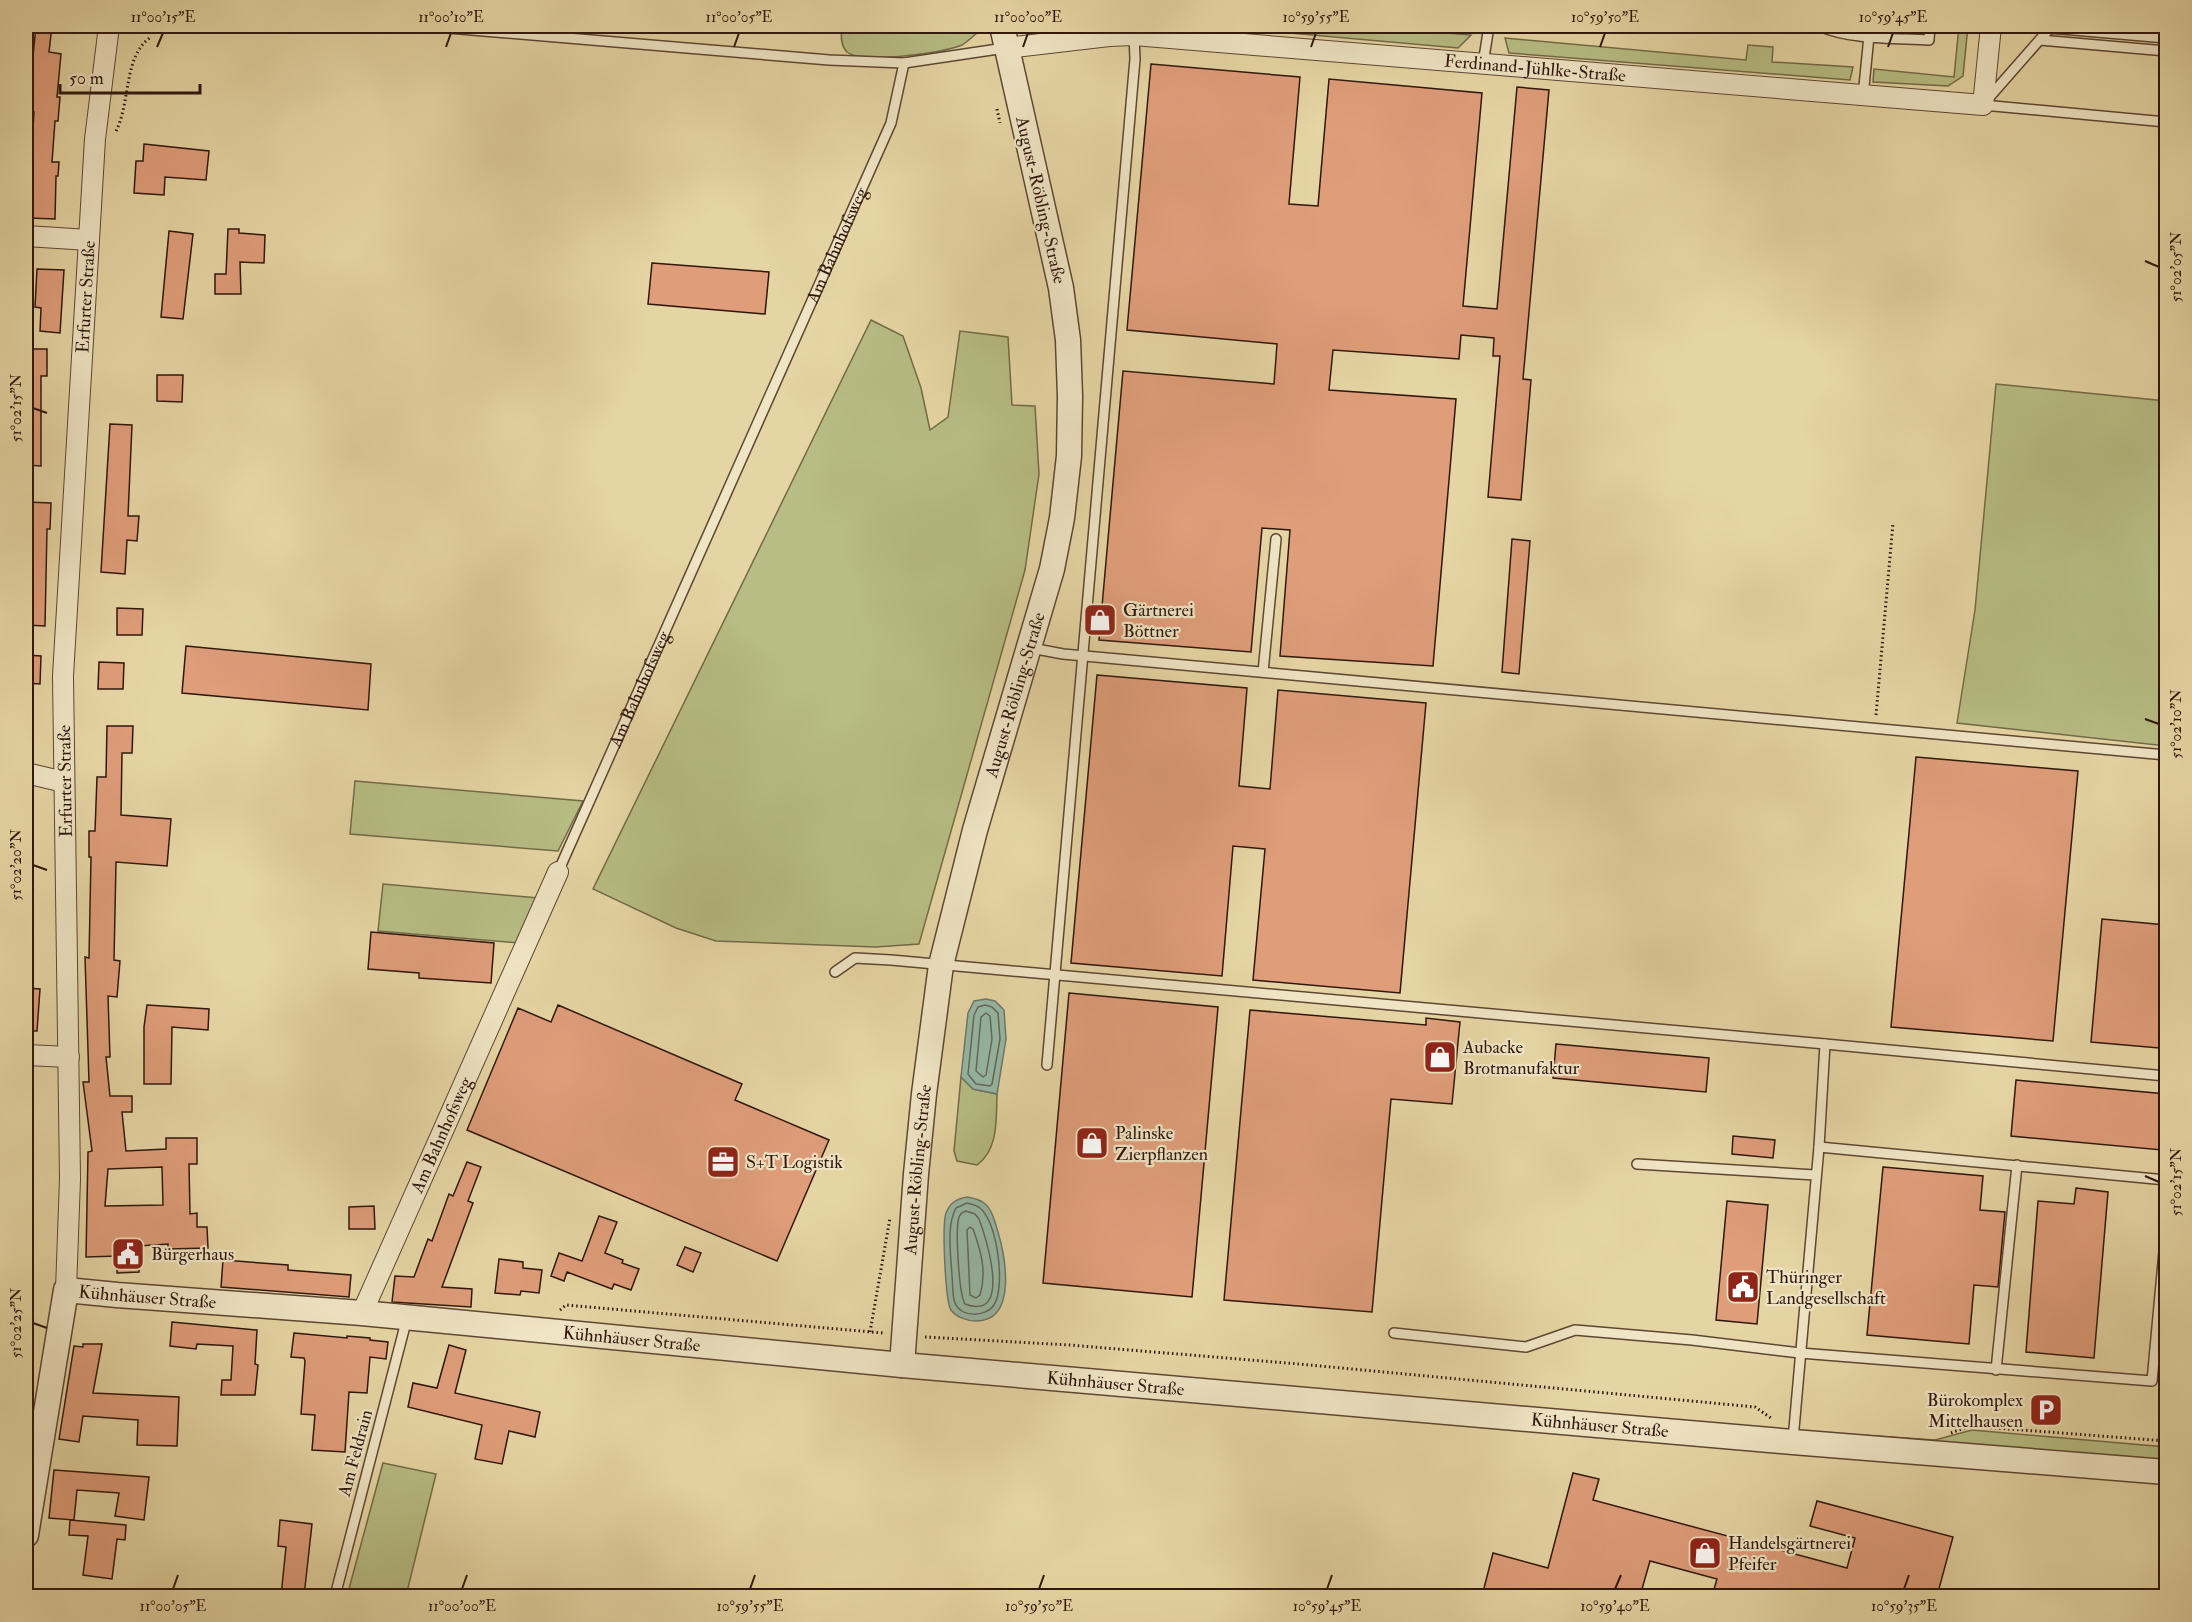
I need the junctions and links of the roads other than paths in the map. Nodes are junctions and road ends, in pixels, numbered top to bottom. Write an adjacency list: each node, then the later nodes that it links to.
1 (109, 26): 20 (street, Erfurter Straße)
2 (424, 26): 14 (lane)
3 (1488, 26): 15 (lane)
4 (1819, 26): 9 (lane)
5 (1930, 26): 9 (lane)
6 (1990, 26): 17 (street)
7 (1232, 34): 8 (street, Ferdinand-Jühlke-Straße); 15 (street, Ferdinand-Jühlke-Straße)
8 (1134, 35): 10 (street, Ferdinand-Jühlke-Straße); 23 (lane)
9 (1869, 36): 16 (lane)
10 (1005, 37): 14 (lane); 22 (street, August-Röbling-Straße)
11 (2166, 38): 12 (lane)
12 (2040, 40): 13 (lane); 17 (lane)
13 (2166, 51)
14 (904, 63): 28 (lane, Am Bahnhofsweg)
15 (1483, 64): 16 (street, Ferdinand-Jühlke-Straße)
16 (1863, 96): 17 (street, Ferdinand-Jühlke-Straße)
17 (1983, 105): 18 (lane)
18 (2166, 122)
19 (26, 236): 20 (street)
20 (89, 240): 27 (street, Erfurter Straße)
21 (1276, 539): 24 (lane)
22 (1029, 648): 23 (lane); 29 (street, August-Röbling-Straße)
23 (1082, 655): 24 (lane); 31 (lane)
24 (1263, 672): 25 (lane)
25 (2166, 755)
26 (26, 773): 27 (street)
27 (64, 782): 34 (street, Erfurter Straße)
28 (558, 872): 44 (street, Am Bahnhofsweg)
29 (941, 965): 30 (lane); 31 (lane); 48 (street, August-Röbling-Straße)
30 (835, 972)
31 (1055, 975): 32 (lane); 35 (lane)
32 (1825, 1044): 36 (lane); 37 (lane)
33 (26, 1055): 34 (street)
34 (69, 1057): 43 (street, Erfurter Straße)
35 (1047, 1065)
36 (2166, 1076)
37 (1819, 1147): 39 (lane); 40 (lane)
38 (1637, 1164): 40 (lane)
39 (2017, 1165): 41 (lane); 49 (lane)
40 (1815, 1175): 47 (lane)
41 (2166, 1180)
42 (2166, 1230): 49 (lane)
43 (66, 1290): 44 (street, Kühnhäuser Straße); 52 (street, Erfurter Straße)
44 (362, 1313): 45 (street, Kühnhäuser Straße)
45 (407, 1318): 48 (street, Kühnhäuser Straße); 53 (lane, Am Feldrain)
46 (1394, 1333): 47 (lane)
47 (1800, 1353): 49 (lane); 50 (lane)
48 (902, 1365): 50 (street, Kühnhäuser Straße)
49 (1996, 1370)
50 (1793, 1434): 51 (street, Kühnhäuser Straße)
51 (2166, 1472)
52 (26, 1535)
53 (335, 1596)

